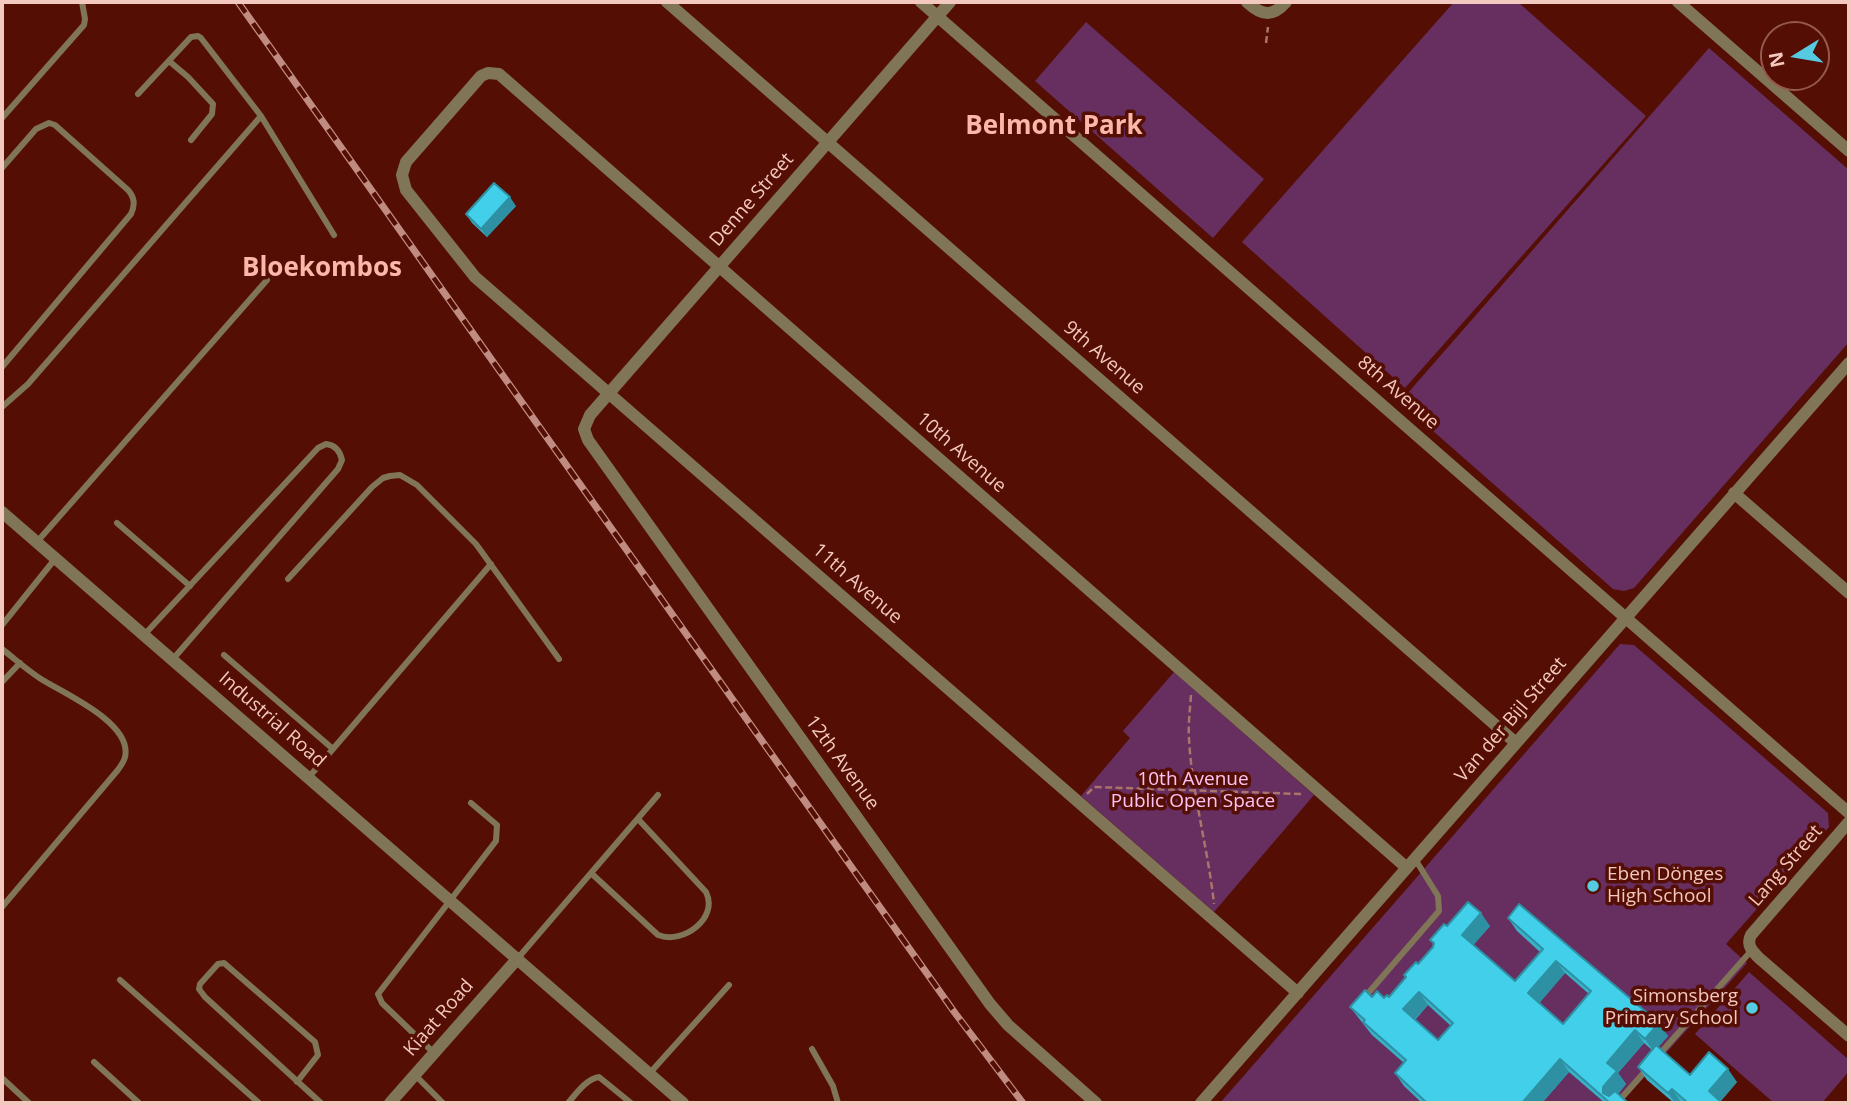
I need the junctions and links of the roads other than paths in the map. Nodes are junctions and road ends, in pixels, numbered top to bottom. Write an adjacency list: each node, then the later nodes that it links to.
1 (82, 2): 13 (lane)
2 (667, 2): 15 (street, 9th Avenue)
3 (922, 2): 8 (street, 8th Avenue)
4 (950, 2): 8 (street, Denne Street)
5 (1247, 2): 6 (street)
6 (1286, 2)
7 (1678, 2): 16 (street)
8 (938, 16): 15 (street, Denne Street); 35 (street, 8th Avenue)
9 (169, 61): 11 (lane); 12 (lane); 14 (lane)
10 (488, 73): 19 (street, 10th Avenue); 23 (street, 11th Avenue)
11 (138, 94)
12 (261, 116): 18 (lane); 24 (lane)
13 (2, 118)
14 (191, 140)
15 (827, 142): 19 (street, Denne Street); 44 (street, 9th Avenue)
16 (1849, 151)
17 (2, 168): 21 (lane)
18 (334, 235)
19 (719, 267): 23 (street, Denne Street); 52 (street, 10th Avenue)
20 (267, 280): 29 (lane)
21 (2, 367)
22 (1848, 368): 26 (street, Van der Bijl Street)
23 (609, 393): 25 (street, Denne Street); 60 (street, 11th Avenue)
24 (3, 404)
25 (585, 424): 80 (street, 12th Avenue)
26 (1734, 493): 34 (street); 35 (street, Van der Bijl Street)
27 (2, 512): 29 (street, Industrial Road)
28 (117, 523): 33 (lane)
29 (36, 543): 30 (street, Industrial Road)
30 (55, 559): 36 (lane); 37 (street, Industrial Road)
31 (491, 564): 32 (lane); 40 (lane); 45 (lane)
32 (288, 579)
33 (190, 586): 37 (lane); 41 (lane)
34 (1849, 593)
35 (1626, 618): 44 (street, Van der Bijl Street); 49 (street, 8th Avenue)
36 (2, 625)
37 (144, 635): 41 (street, Industrial Road)
38 (2, 649): 42 (lane)
39 (224, 655): 45 (lane)
40 (559, 659)
41 (173, 660): 46 (street, Industrial Road)
42 (20, 663): 43 (lane); 55 (lane)
43 (2, 682)
44 (1516, 744): 52 (street, Van der Bijl Street)
45 (333, 749): 46 (lane)
46 (309, 777): 54 (street, Industrial Road)
47 (658, 795): 50 (lane)
48 (471, 803): 54 (lane)
49 (1849, 813)
50 (638, 818): 53 (lane); 53 (lane)
51 (1849, 822): 56 (street, Lang Street)
52 (1411, 863): 60 (street, Van der Bijl Street); 61 (lane)
53 (591, 873): 57 (lane)
54 (449, 899): 57 (street, Industrial Road); 64 (lane)
55 (2, 907)
56 (1751, 951): 62 (street); 82 (lane)
57 (517, 958): 64 (street, Kiaat Road); 66 (street, Industrial Road)
58 (120, 980): 72 (lane)
59 (729, 985): 66 (lane)
60 (1298, 993): 81 (street, Van der Bijl Street)
61 (1361, 1003)
62 (1849, 1036)
63 (812, 1049): 79 (lane)
64 (434, 1053): 67 (street, Kiaat Road)
65 (94, 1062): 71 (lane)
66 (649, 1074): 78 (street, Industrial Road)
67 (414, 1075): 74 (street, Kiaat Road); 75 (lane)
68 (2, 1078): 70 (lane)
69 (297, 1082): 69 (lane); 73 (lane)
70 (29, 1103)
71 (139, 1103)
72 (259, 1103)
73 (321, 1103)
74 (390, 1103)
75 (443, 1103)
76 (568, 1103): 77 (lane)
77 (631, 1103)
78 (682, 1103)
79 (838, 1103)
80 (1096, 1103)
81 (1201, 1103)
82 (1616, 1103)

